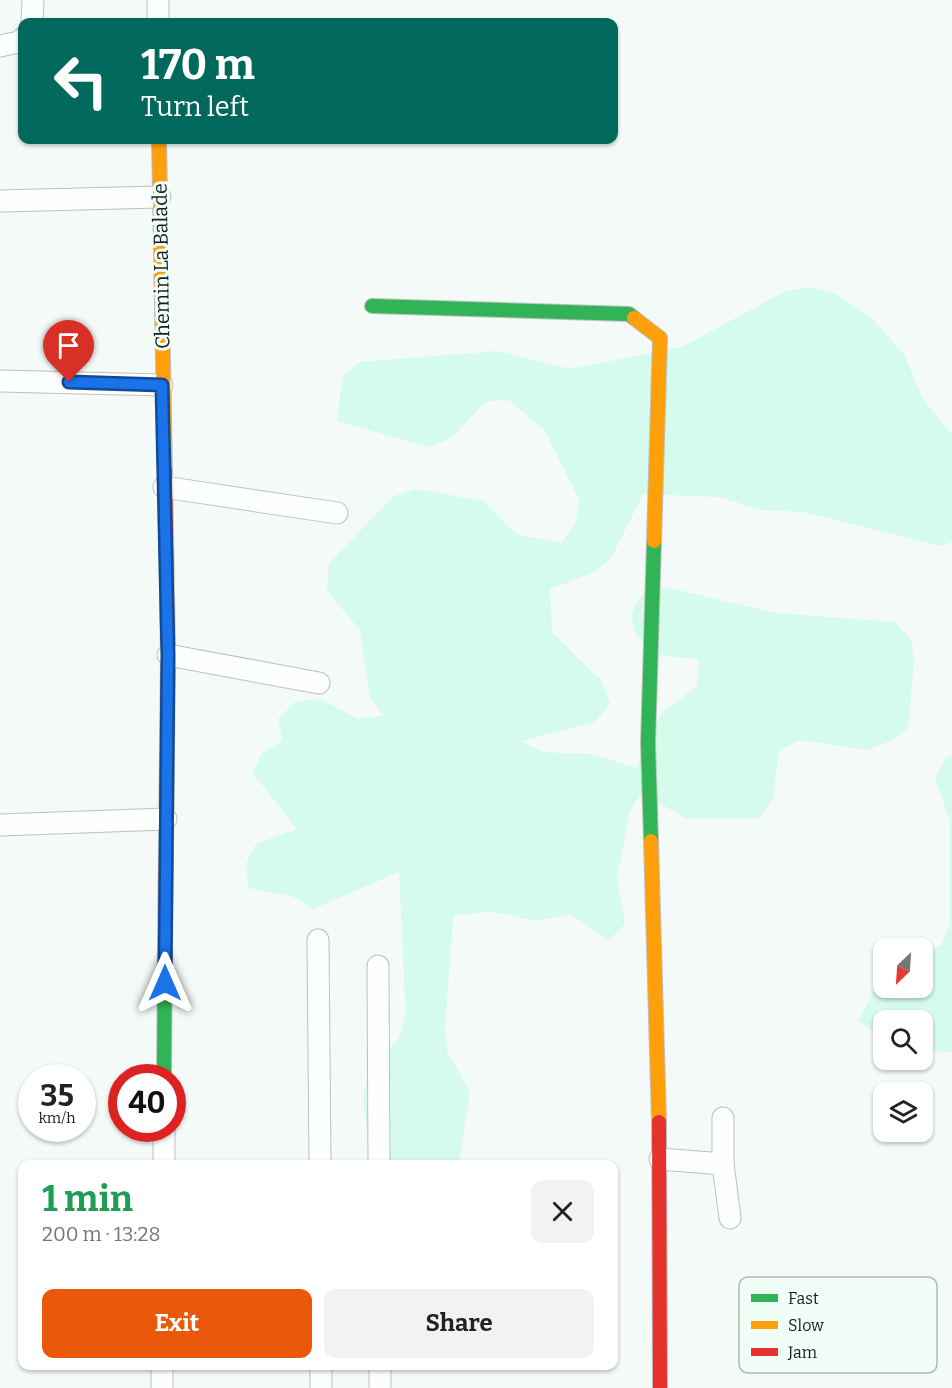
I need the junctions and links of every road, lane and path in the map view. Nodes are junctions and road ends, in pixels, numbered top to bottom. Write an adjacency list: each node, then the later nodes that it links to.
1 (33, 0): 3 (street)
2 (158, 0): 4 (street)
3 (32, 18)
4 (158, 18)
5 (18, 42): 6 (street)
6 (0, 46)
7 (159, 144): 8 (street, Chemin La Balade)
8 (160, 197): 9 (street); 12 (street, Chemin La Balade)
9 (0, 201)
10 (372, 306): 24 (street)
11 (0, 381): 12 (street)
12 (162, 385): 13 (street, Chemin La Balade)
13 (164, 487): 14 (street); 15 (street, Chemin La Balade)
14 (337, 513)
15 (168, 655): 16 (street); 17 (street, Chemin La Balade)
16 (320, 683)
17 (166, 819): 18 (street); 21 (street, Chemin La Balade)
18 (0, 825)
19 (318, 940): 26 (street)
20 (378, 966): 27 (street)
21 (164, 1064)
22 (723, 1118): 28 (street)
23 (164, 1142): 25 (street)
24 (660, 1159): 28 (street); 36 (street)
25 (164, 1160)
26 (320, 1160)
27 (379, 1160)
28 (723, 1164): 29 (street)
29 (730, 1218)
30 (162, 1370): 33 (street)
31 (321, 1370): 34 (street)
32 (380, 1370): 35 (street)
33 (162, 1388)
34 (321, 1388)
35 (380, 1388)
36 (660, 1388)

